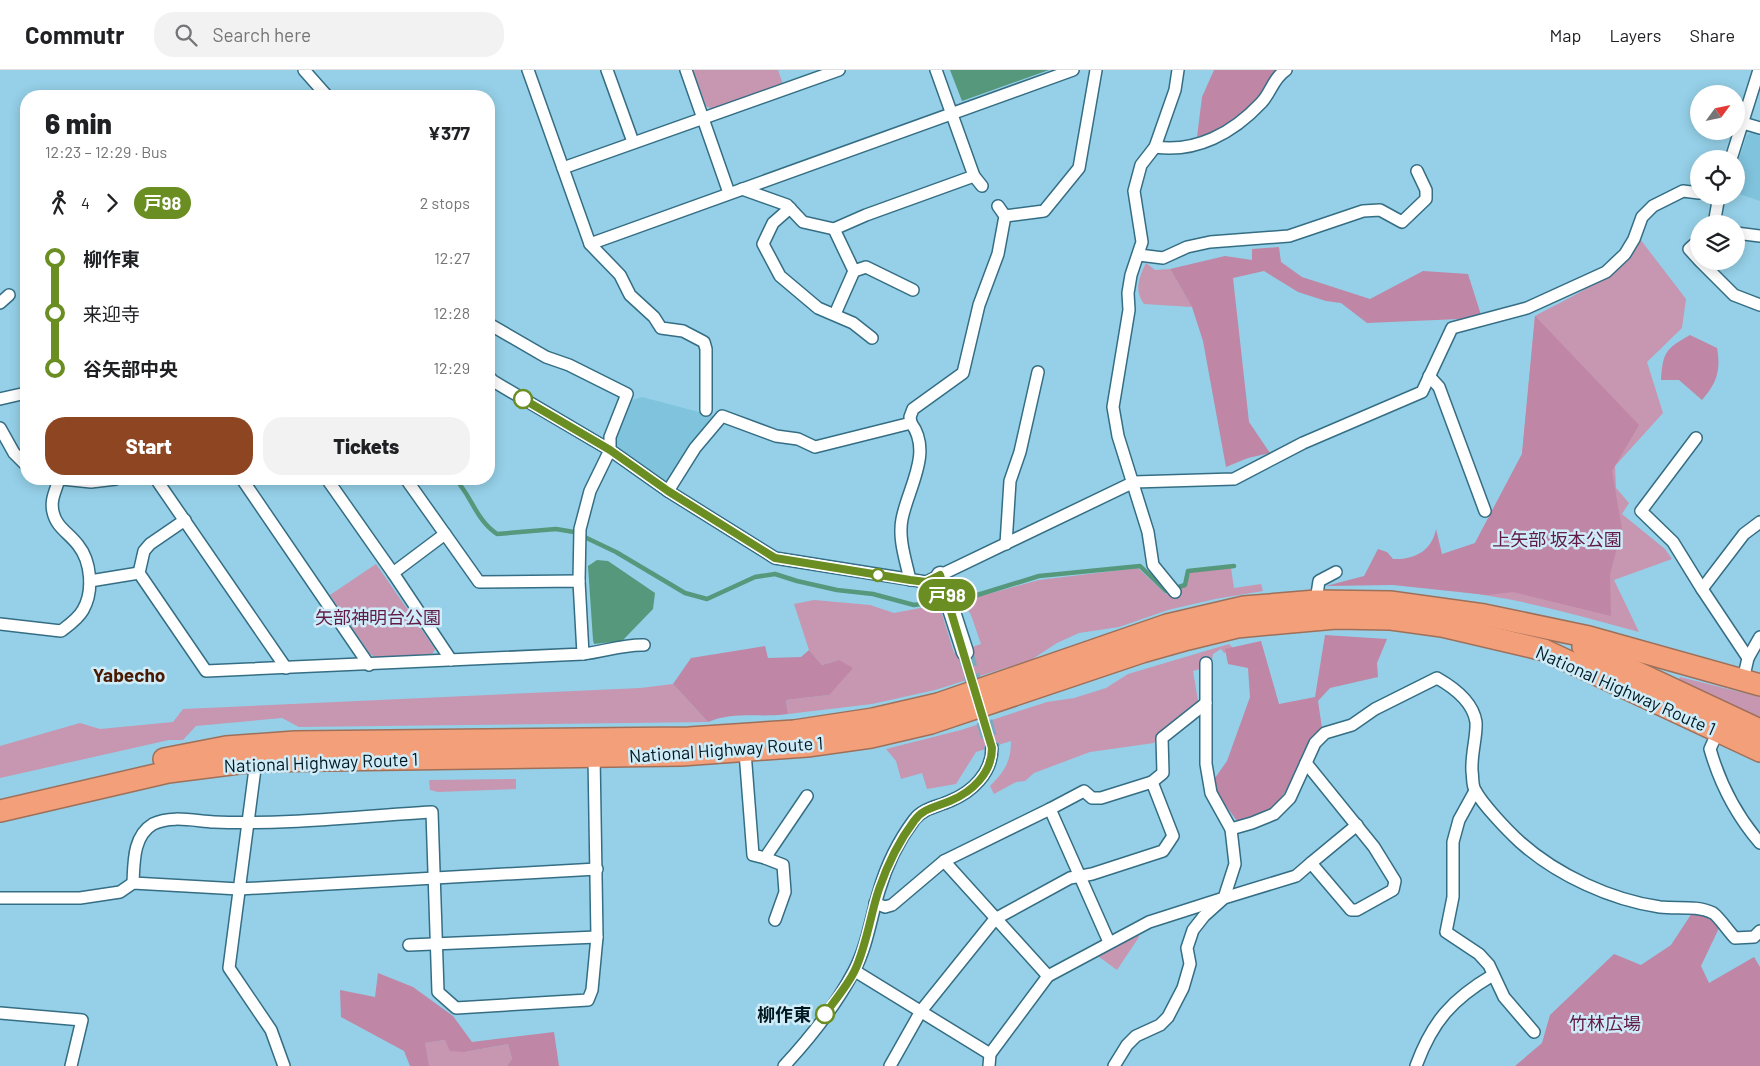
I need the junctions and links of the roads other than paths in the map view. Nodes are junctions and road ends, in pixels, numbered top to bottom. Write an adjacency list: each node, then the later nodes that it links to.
1 (304, 70): 12 (street)
2 (528, 70): 20 (street)
3 (607, 70): 18 (street)
4 (686, 70): 15 (street)
5 (840, 70): 15 (street)
6 (936, 70): 13 (street)
7 (1073, 70): 13 (street)
8 (1096, 70): 46 (street)
9 (1178, 70): 19 (street)
10 (1286, 70): 19 (street)
11 (1759, 70): 14 (street)
12 (322, 90)
13 (952, 113): 22 (street); 24 (street)
14 (1745, 116)
15 (702, 118): 18 (street); 26 (street)
16 (1745, 124): 17 (street)
17 (1760, 128)
18 (633, 142): 20 (street)
19 (1155, 147): 32 (street)
20 (563, 168): 31 (street)
21 (1417, 171): 32 (street)
22 (974, 176): 23 (street); 28 (street)
23 (982, 186)
24 (742, 189): 26 (street); 27 (street)
25 (1690, 192): 41 (street)
26 (729, 193): 31 (street)
27 (790, 208): 28 (street); 37 (street)
28 (834, 230): 34 (street)
29 (1745, 234): 30 (street)
30 (1760, 236)
31 (590, 244): 45 (street)
32 (1138, 255): 51 (street)
33 (1708, 270): 36 (street)
34 (854, 271): 35 (street); 37 (street)
35 (913, 290)
36 (1760, 305)
37 (835, 314): 39 (street)
38 (495, 327): 49 (street)
39 (872, 338)
40 (1038, 372): 62 (street)
41 (1429, 376): 51 (street); 58 (street)
42 (495, 383): 49 (street)
43 (20, 394): 44 (street)
44 (0, 399)
45 (706, 410)
46 (910, 423): 57 (street); 67 (street)
47 (0, 428): 50 (street)
48 (1696, 438): 70 (street)
49 (610, 450): 57 (street); 69 (street)
50 (20, 459)
51 (1134, 482): 62 (street); 71 (street)
52 (57, 485): 68 (street)
53 (160, 485): 59 (street)
54 (246, 485): 82 (street)
55 (331, 485): 65 (street)
56 (410, 485): 61 (street)
57 (668, 491): 67 (street)
58 (1485, 511)
59 (185, 520): 64 (street); 83 (street)
60 (1760, 522): 70 (street)
61 (445, 534): 65 (street); 69 (street)
62 (1006, 544): 66 (street)
63 (1336, 572): 72 (street)
64 (139, 573): 68 (street); 83 (street)
65 (393, 573): 80 (street)
66 (940, 575): 67 (street); 77 (street)
67 (910, 580)
68 (90, 581): 74 (street)
69 (579, 581): 78 (street)
70 (1702, 589): 79 (street)
71 (1175, 592)
72 (1316, 601): 73 (highway, National Highway Route 1); 96 (highway, National Highway Route 1)
73 (1520, 623): 84 (highway); 86 (highway)
74 (0, 624)
75 (1760, 637): 79 (street)
76 (644, 645): 78 (street)
77 (965, 652)
78 (583, 654): 80 (street)
79 (1748, 658): 84 (street)
80 (450, 660): 82 (street)
81 (1206, 663): 85 (street)
82 (369, 665): 83 (street)
83 (286, 668)
84 (1751, 682)
85 (1206, 704): 94 (street); 102 (street)
86 (1760, 730)
87 (1718, 731): 89 (highway, National Highway Route 1); 90 (highway, National Highway Route 1); 103 (street)
88 (992, 748): 114 (street)
89 (1755, 751)
90 (745, 752): 91 (highway, National Highway Route 1); 104 (street)
91 (594, 756): 92 (highway, National Highway Route 1); 107 (street)
92 (256, 761): 99 (highway, National Highway Route 1); 100 (street)
93 (1306, 763): 95 (street); 101 (street); 102 (street)
94 (1152, 782): 98 (street); 108 (street)
95 (1475, 790): 117 (street); 123 (street)
96 (0, 796)
97 (807, 796): 104 (street)
98 (1050, 809): 105 (street); 108 (street)
99 (0, 811)
100 (247, 823): 109 (street); 110 (street); 111 (street)
101 (1357, 825): 106 (street); 106 (street)
102 (1230, 829): 113 (street)
103 (1760, 843)
104 (765, 858): 116 (street)
105 (944, 861): 114 (street); 115 (street)
106 (1311, 863): 113 (street)
107 (597, 869): 109 (street); 118 (street)
108 (1080, 876): 115 (street); 119 (street)
109 (433, 878): 111 (street); 120 (street)
110 (133, 883): 111 (street); 112 (street)
111 (238, 889): 130 (street)
112 (0, 898)
113 (1224, 898): 119 (street); 133 (street)
114 (876, 904): 122 (street)
115 (995, 919): 124 (street); 125 (street)
116 (775, 920)
117 (1760, 930)
118 (597, 937): 120 (street); 120 (street)
119 (1109, 942): 124 (street)
120 (435, 944): 121 (street)
121 (409, 945)
122 (855, 970): 125 (street); 131 (street)
123 (1493, 975): 127 (street); 134 (street)
124 (1048, 976): 128 (street)
125 (921, 1011): 128 (street); 132 (street)
126 (0, 1013): 129 (street)
127 (1534, 1032)
128 (990, 1060)
129 (71, 1066)
130 (284, 1066)
131 (784, 1066)
132 (890, 1066)
133 (1114, 1066)
134 (1416, 1066)

